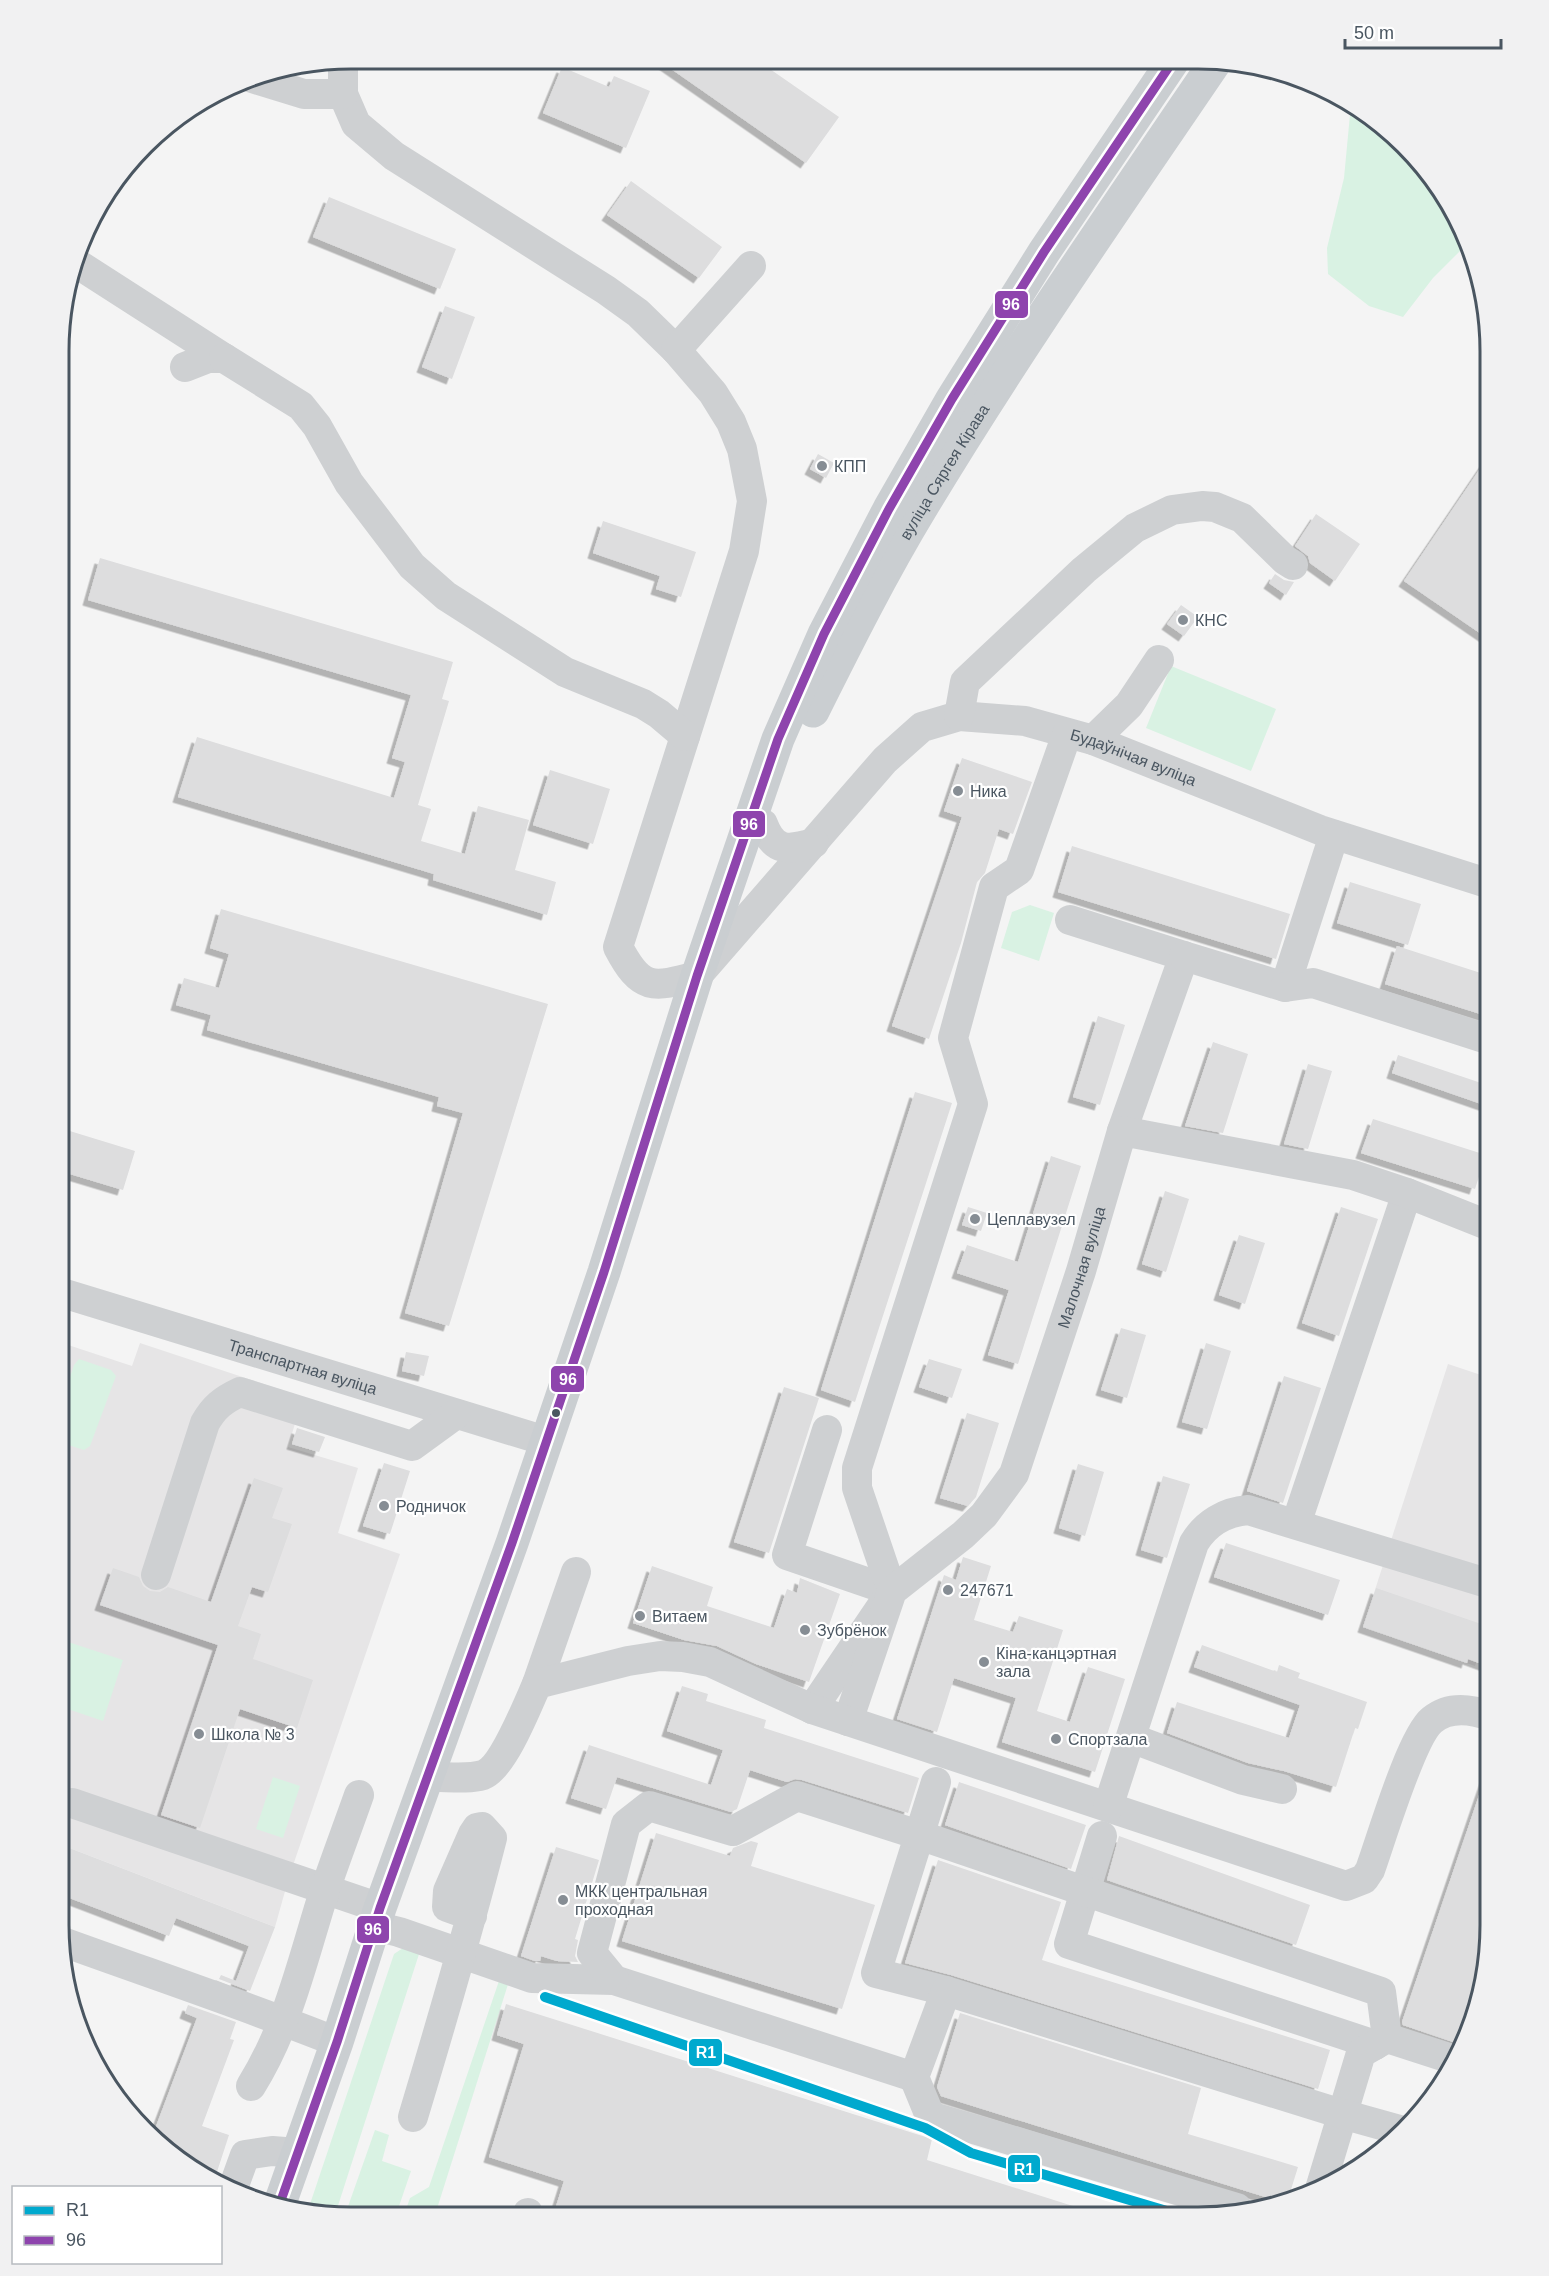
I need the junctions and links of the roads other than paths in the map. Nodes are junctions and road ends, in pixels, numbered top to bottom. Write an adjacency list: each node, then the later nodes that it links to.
1 (343, 69): 5 (street)
2 (1168, 69): 20 (main road, вуліца Сяргея Кірава)
3 (1210, 70): 16 (main road, вуліца Сяргея Кірава)
4 (266, 82): 5 (street)
5 (343, 94): 8 (street)
6 (751, 266): 8 (street)
7 (82, 267): 9 (street)
8 (676, 350): 14 (street)
9 (224, 358): 10 (street); 14 (street)
10 (185, 367)
11 (1293, 565): 13 (street)
12 (1159, 660): 15 (street)
13 (959, 716): 15 (street, Будаўнічая вуліца); 18 (street, Будаўнічая вуліца)
14 (685, 736): 23 (street)
15 (1080, 737): 17 (street, Будаўнічая вуліца); 37 (street)
16 (763, 824): 18 (street); 20 (main road, вуліца Сяргея Кірава)
17 (1334, 835): 19 (street, Будаўнічая вуліца); 24 (street)
18 (814, 843): 20 (street, Будаўнічая вуліца)
19 (1480, 881)
20 (734, 914): 23 (main road, вуліца Сяргея Кірава)
21 (1070, 920): 22 (street)
22 (1184, 956): 24 (street); 26 (street, Малочная вуліца)
23 (698, 976): 32 (main road, вуліца Сяргея Кірава)
24 (1285, 987): 25 (street)
25 (1480, 1038)
26 (1122, 1131): 27 (street); 37 (street, Малочная вуліца)
27 (1407, 1193): 28 (street); 33 (street)
28 (1480, 1222)
29 (69, 1295): 30 (street, Транспартная вуліца)
30 (456, 1414): 32 (street, Транспартная вуліца); 35 (street)
31 (827, 1430): 37 (street)
32 (546, 1441): 43 (main road, вуліца Сяргея Кірава)
33 (1296, 1524): 36 (street); 42 (street)
34 (576, 1572): 38 (street)
35 (156, 1575)
36 (1480, 1581)
37 (892, 1591): 39 (street, Малочная вуліца); 41 (street)
38 (537, 1684): 39 (street); 43 (street)
39 (812, 1709): 41 (street)
40 (1480, 1713): 48 (street)
41 (848, 1721): 48 (street)
42 (1131, 1738): 45 (street); 48 (street)
43 (427, 1777): 54 (main road, вуліца Сяргея Кірава)
44 (936, 1782): 49 (street)
45 (1282, 1789)
46 (359, 1795): 51 (street)
47 (72, 1803): 51 (street)
48 (1108, 1807)
49 (919, 1835): 52 (street); 57 (street); 58 (street)
50 (1102, 1836): 52 (street)
51 (325, 1890): 54 (street); 59 (street)
52 (1085, 1892): 61 (street); 61 (street)
53 (472, 1916): 56 (street)
54 (378, 1917): 56 (street); 60 (main road, вуліца Сяргея Кірава)
55 (70, 1945): 59 (street)
56 (462, 1954): 57 (street); 66 (street)
57 (614, 1980): 63 (street)
58 (946, 1991): 63 (street); 65 (street)
59 (285, 2020): 60 (street); 64 (street)
60 (338, 2042): 68 (main road, вуліца Сяргея Кірава)
61 (1381, 2042): 62 (street); 65 (street)
62 (1447, 2058)
63 (914, 2077): 72 (street)
64 (251, 2086)
65 (1342, 2114): 67 (street); 69 (street)
66 (413, 2116)
67 (1393, 2128)
68 (298, 2153): 70 (street); 71 (main road, вуліца Сяргея Кірава)
69 (1323, 2178)
70 (235, 2182)
71 (282, 2198)
72 (1228, 2205)

